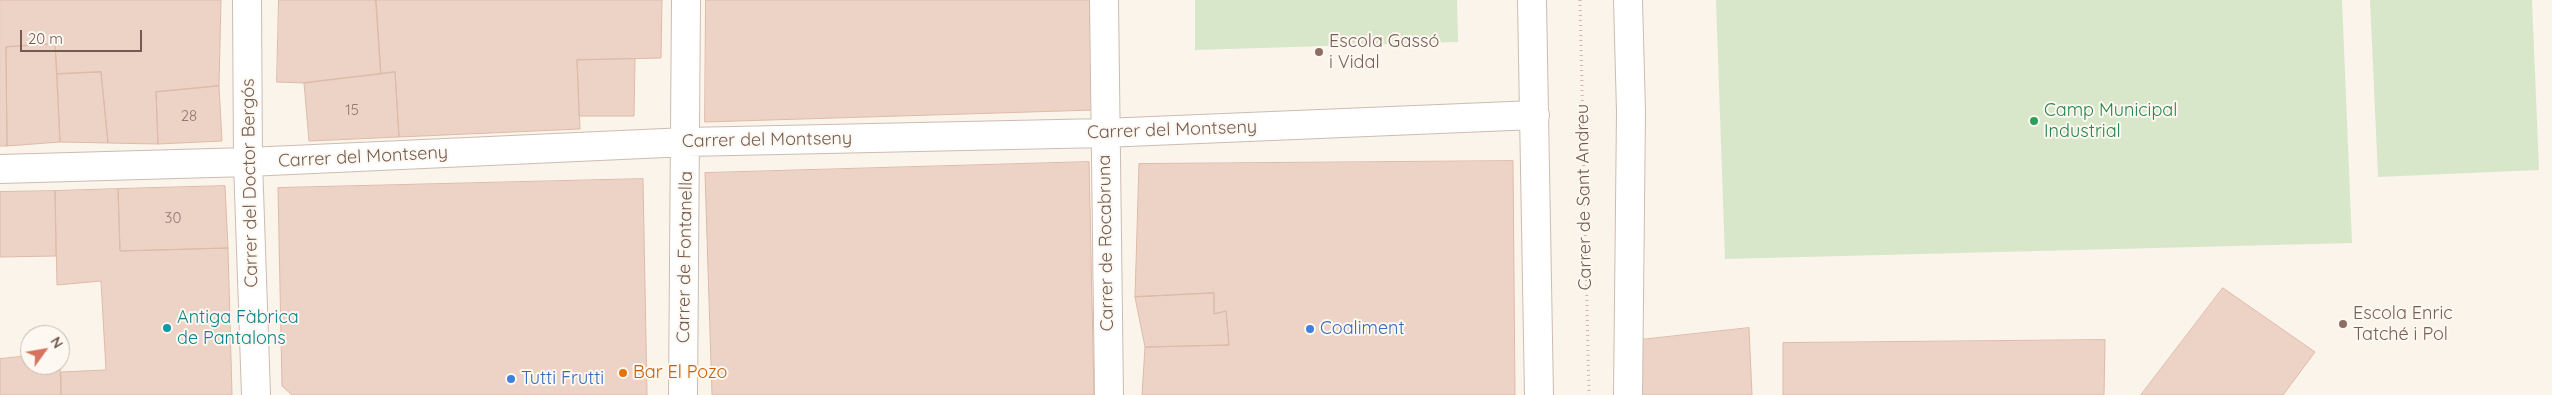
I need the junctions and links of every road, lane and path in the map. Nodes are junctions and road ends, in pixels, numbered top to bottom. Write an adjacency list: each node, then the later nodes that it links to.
1 (247, 0): 10 (street, Carrer del Doctor Bergós)
2 (686, 0): 9 (street, Carrer de Fontanella)
3 (1104, 0): 8 (street, Carrer de Rocabruna)
4 (1532, 0): 7 (street)
5 (1580, 0): 16 (path, Carrer de Sant Andreu)
6 (1628, 0): 17 (street)
7 (1534, 115): 8 (street, Carrer del Montseny); 15 (street)
8 (1104, 133): 9 (street, Carrer del Montseny); 14 (street, Carrer de Rocabruna)
9 (687, 142): 10 (street, Carrer del Montseny); 13 (street, Carrer de Fontanella)
10 (248, 162): 11 (street, Carrer del Montseny); 12 (street, Carrer del Doctor Bergós)
11 (0, 169)
12 (256, 395)
13 (684, 395)
14 (1109, 395)
15 (1539, 395)
16 (1589, 395)
17 (1628, 395)

